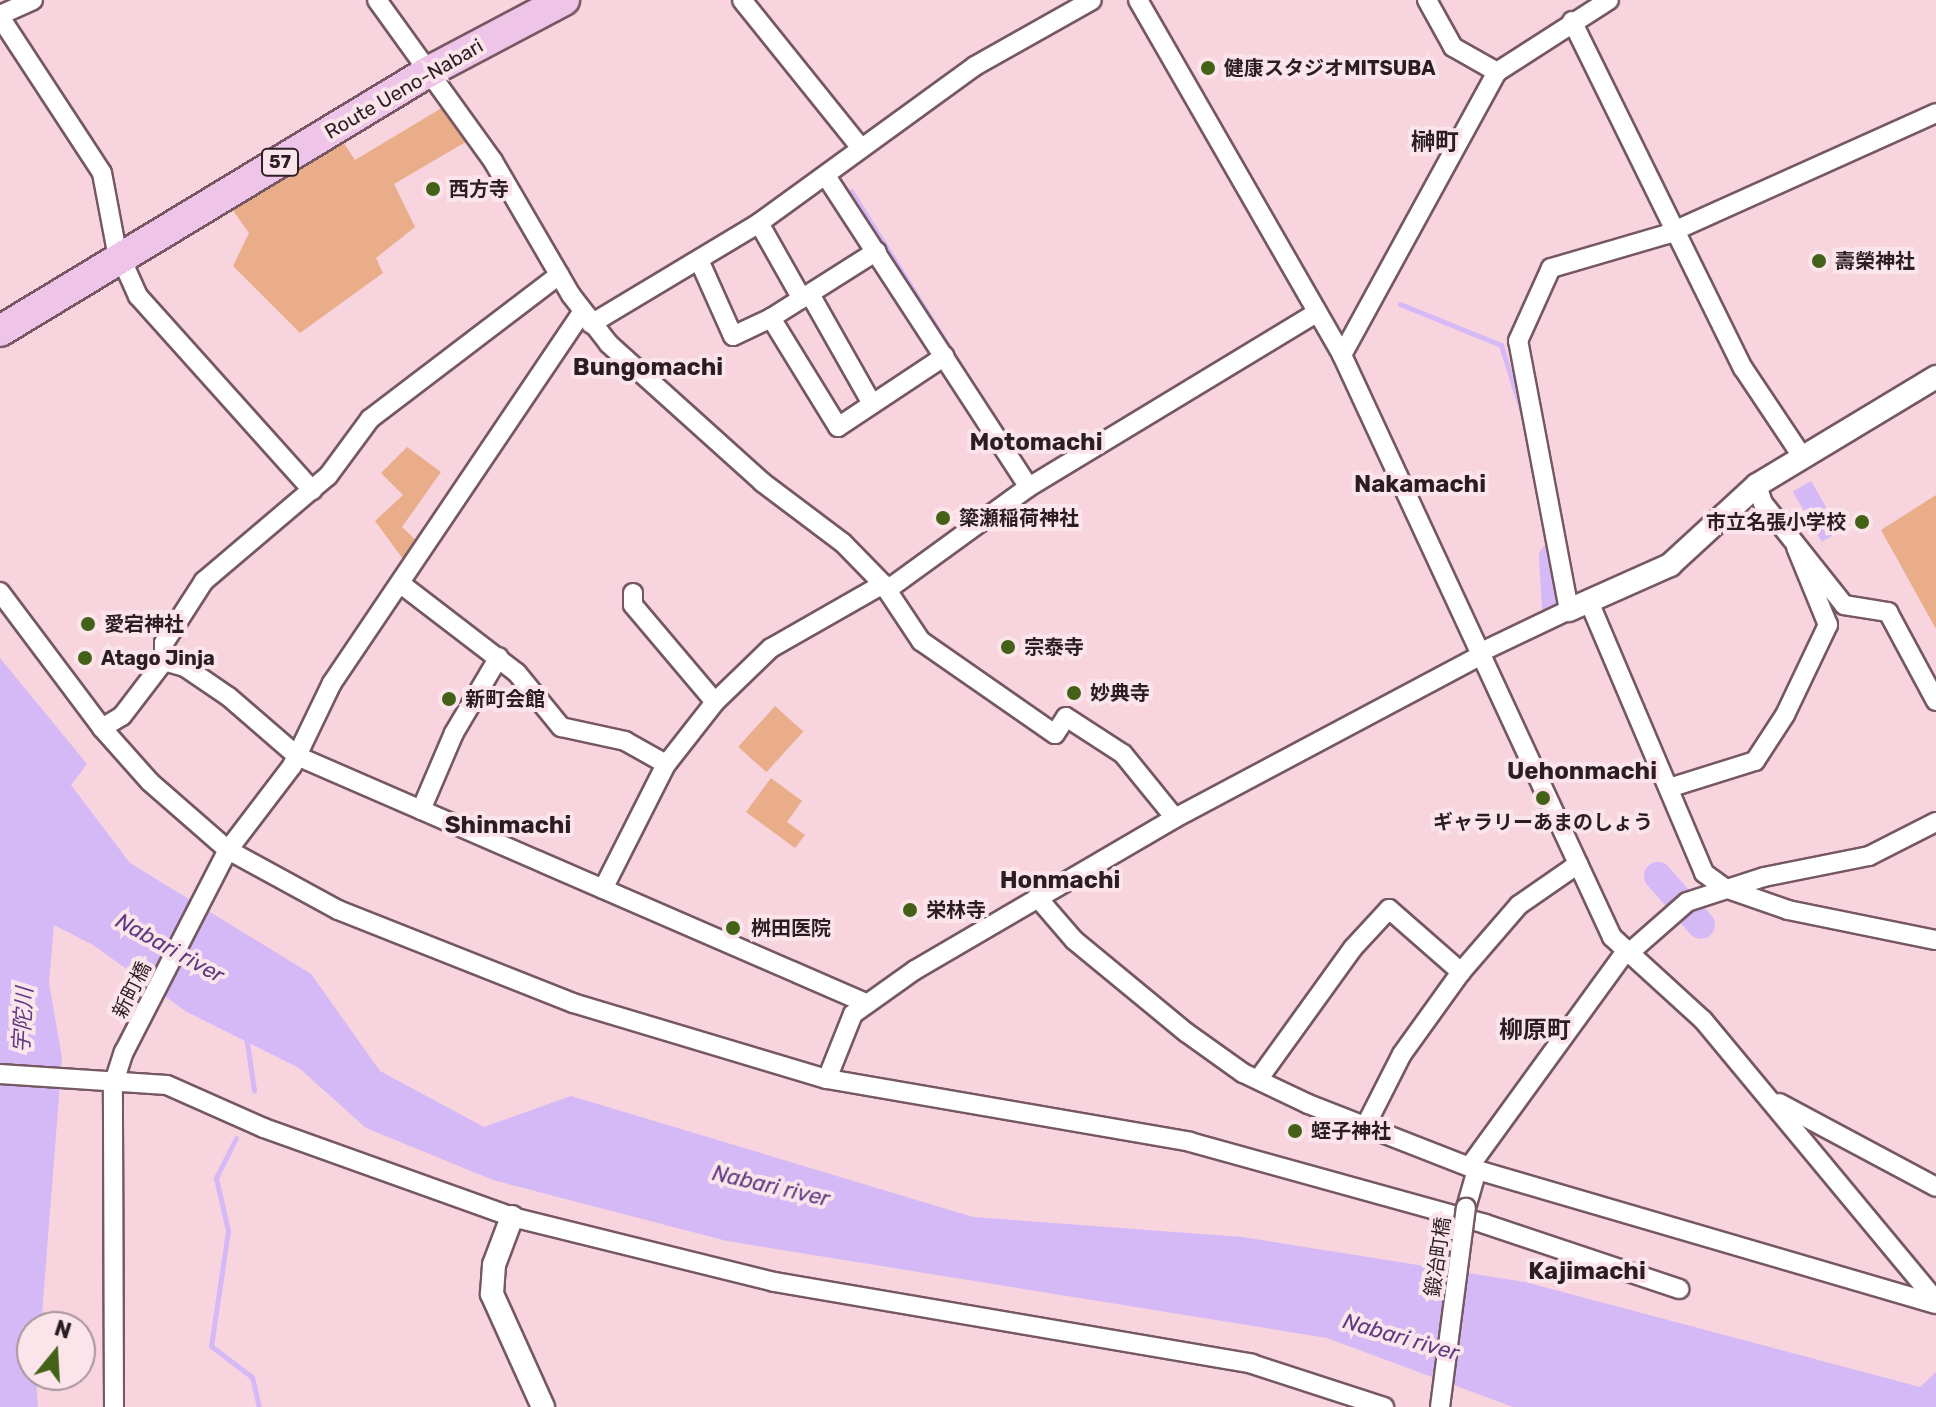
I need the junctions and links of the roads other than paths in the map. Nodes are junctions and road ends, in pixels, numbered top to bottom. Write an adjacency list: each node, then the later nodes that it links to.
1 (33, 0): 9 (street)
2 (377, 0): 11 (street)
3 (564, 0): 11 (main road, Route Ueno-Nabari / 57)
4 (1092, 0): 14 (street)
5 (1138, 0): 23 (street)
6 (1427, 0): 12 (street)
7 (1609, 0): 10 (street)
8 (750, 3): 14 (street)
9 (0, 16): 19 (street)
10 (1572, 21): 12 (street); 17 (street)
11 (428, 72): 19 (main road, Route Ueno-Nabari / 57); 21 (street)
12 (1497, 72): 27 (street)
13 (1936, 113): 17 (street)
14 (861, 148): 15 (street)
15 (826, 176): 16 (street); 18 (street)
16 (759, 223): 20 (street); 22 (street)
17 (1679, 228): 31 (street); 40 (street)
18 (877, 251): 22 (street); 28 (street)
19 (123, 255): 26 (main road, Route Ueno-Nabari / 57); 34 (street)
20 (699, 260): 24 (street); 25 (street)
21 (559, 275): 24 (street); 34 (street)
22 (807, 298): 25 (street); 30 (street)
23 (1315, 314): 27 (street); 33 (street)
24 (587, 318): 36 (street, 新町橋); 37 (street)
25 (771, 318): 30 (street)
26 (0, 331)
27 (1342, 355): 41 (street)
28 (945, 356): 30 (street); 33 (street)
29 (1936, 377): 31 (street)
30 (872, 404)
31 (1803, 458): 32 (street)
32 (1757, 485): 35 (street); 40 (street)
33 (1029, 487): 37 (street)
34 (312, 490): 43 (street)
35 (1796, 547): 44 (street); 49 (street)
36 (401, 584): 42 (street); 47 (street, 新町橋)
37 (885, 587): 45 (street); 51 (street)
38 (0, 592): 46 (street)
39 (633, 593): 45 (street)
40 (1568, 612): 41 (street); 49 (street)
41 (1480, 654): 51 (street); 54 (street)
42 (499, 657): 48 (street); 50 (street)
43 (164, 661): 46 (street); 47 (street)
44 (1936, 701)
45 (715, 702): 48 (street)
46 (102, 728): 53 (street)
47 (297, 756): 50 (street); 53 (street, 新町橋)
48 (666, 764): 56 (street)
49 (1672, 787): 55 (street)
50 (421, 810): 56 (street)
51 (1175, 818): 57 (street)
52 (1936, 822): 55 (street)
53 (225, 856): 64 (street); 65 (street, 新町橋)
54 (1578, 864): 59 (street); 60 (street)
55 (1725, 888): 58 (street); 59 (street, 鍛冶町橋)
56 (603, 889): 61 (street)
57 (1037, 897): 61 (street); 63 (street)
58 (1936, 940)
59 (1627, 952): 66 (street); 68 (street, 鍛冶町橋)
60 (1461, 972): 63 (street); 67 (street)
61 (866, 1003): 64 (street)
62 (0, 1074): 65 (street)
63 (1260, 1077): 67 (street)
64 (827, 1079): 71 (street)
65 (105, 1084): 70 (street); 73 (street, 新町橋)
66 (1776, 1102): 69 (street); 72 (street)
67 (1365, 1127): 68 (street)
68 (1475, 1166): 72 (street); 76 (street, 鍛冶町橋, bridge)
69 (1936, 1187)
70 (512, 1217): 74 (street); 75 (street)
71 (1679, 1289)
72 (1936, 1302)
73 (114, 1407)
74 (543, 1407)
75 (1384, 1407)
76 (1440, 1407)

